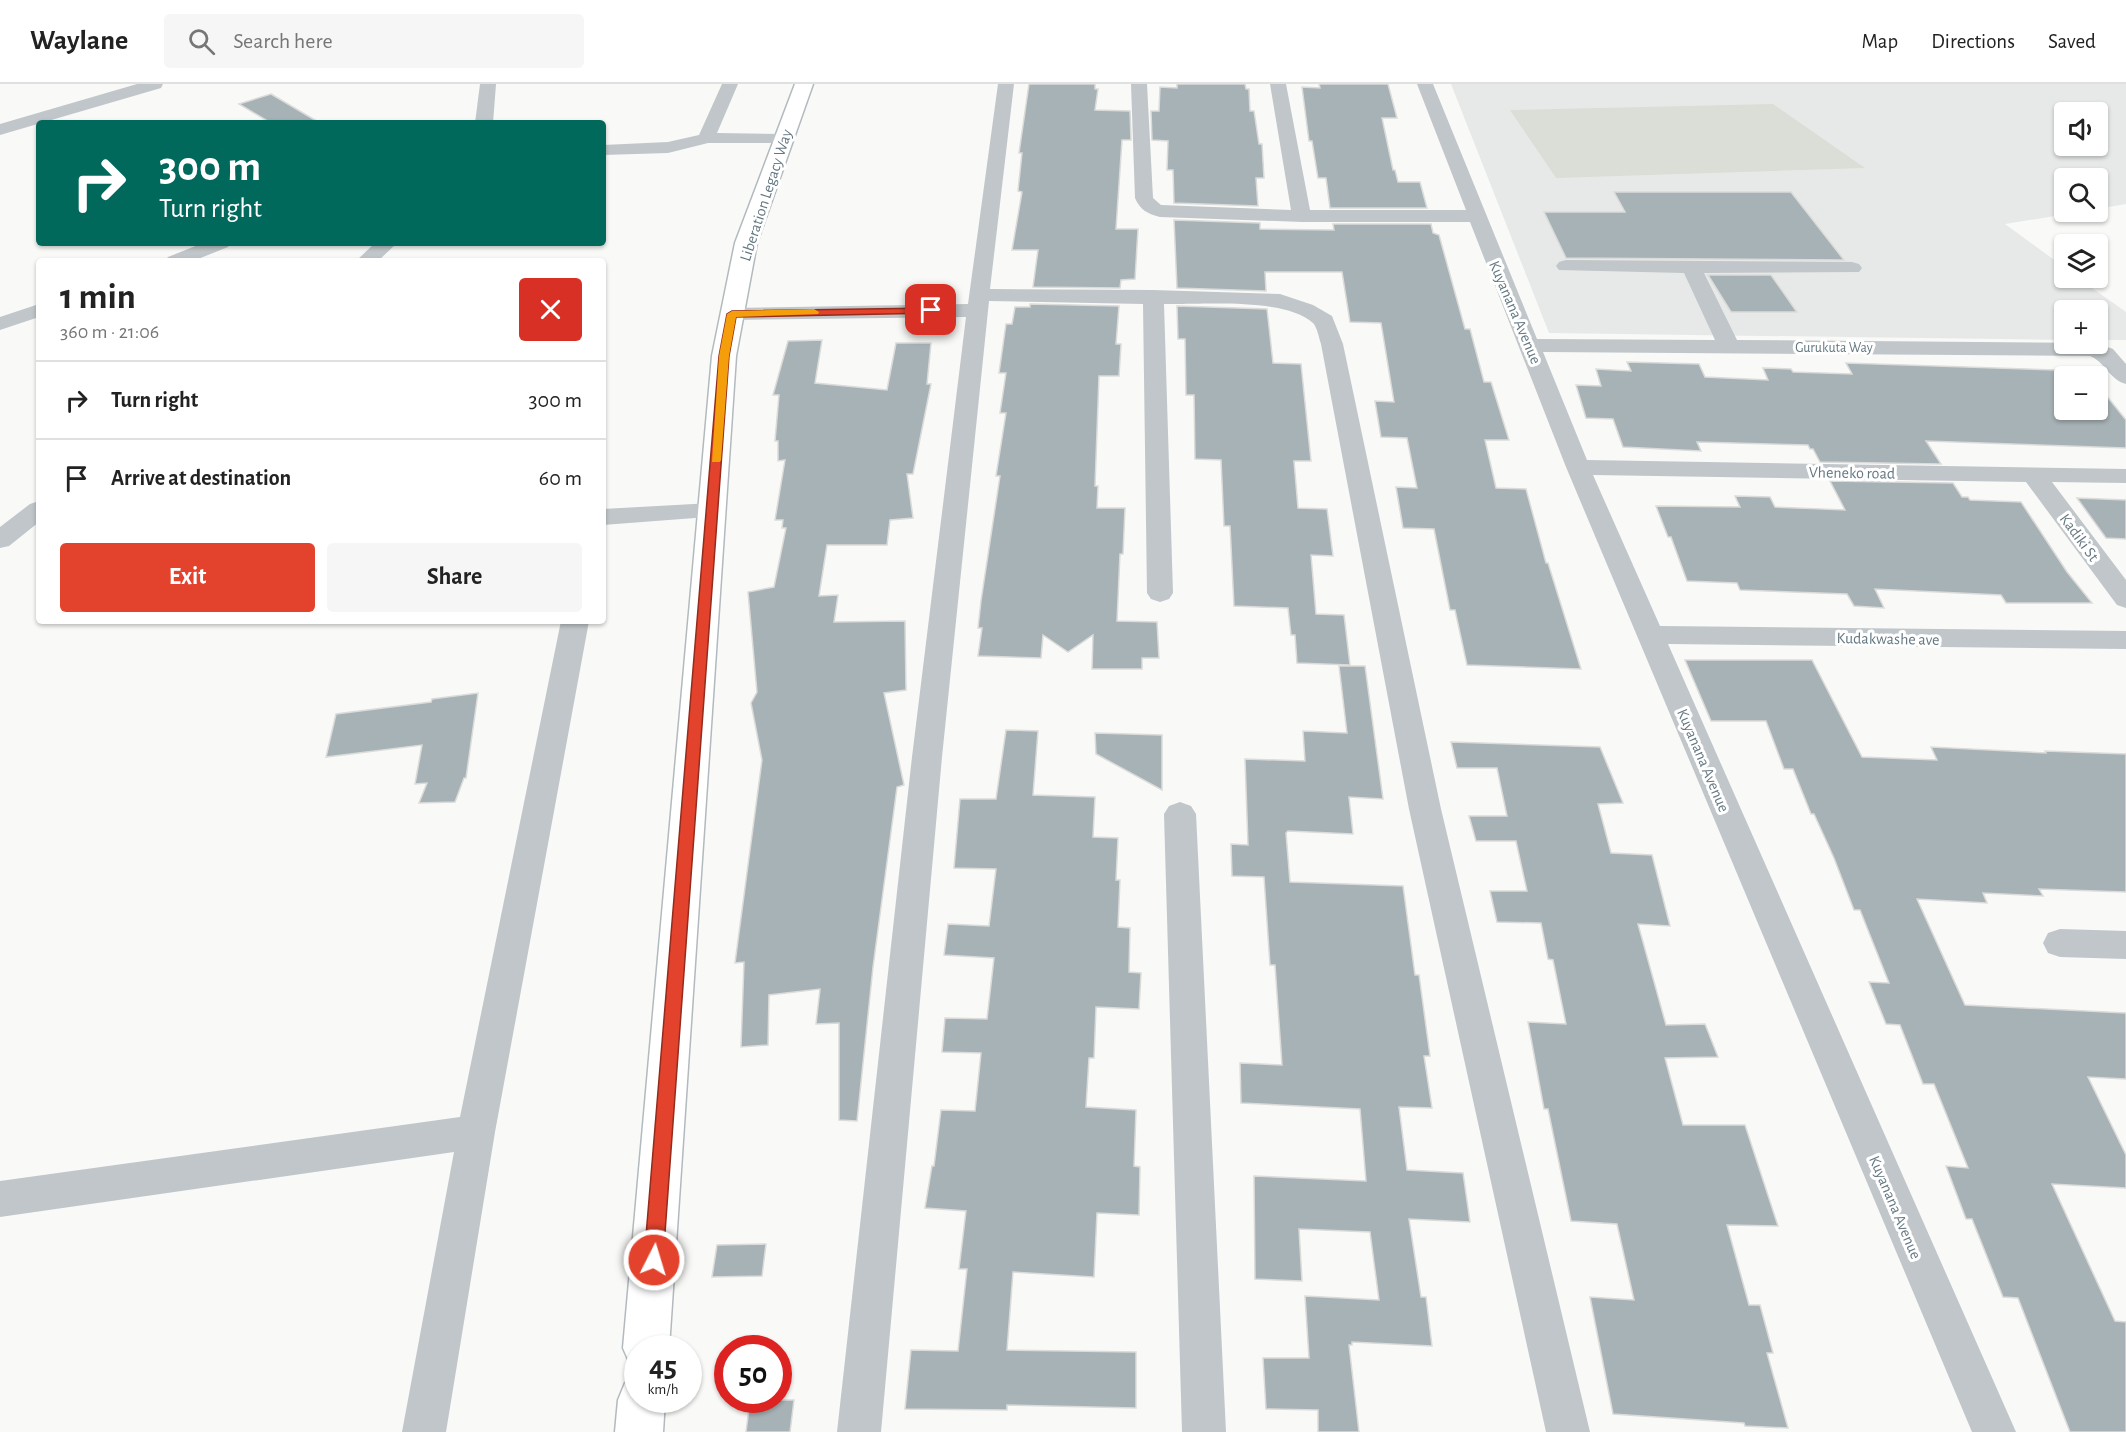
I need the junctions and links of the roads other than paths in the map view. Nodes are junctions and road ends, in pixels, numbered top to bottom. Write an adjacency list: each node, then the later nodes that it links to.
1 (155, 84): 10 (street)
2 (488, 84): 9 (street)
3 (730, 84): 11 (street)
4 (804, 84): 12 (main road, Liberation Legacy Way)
5 (1006, 84): 24 (street)
6 (1139, 84): 14 (street)
7 (1278, 84): 14 (street)
8 (1425, 84): 15 (street, Kuyanana Avenue)
9 (484, 120)
10 (0, 130)
11 (706, 138): 12 (street); 13 (street)
12 (783, 139): 26 (main road, Liberation Legacy Way)
13 (606, 150)
14 (1302, 216): 15 (street)
15 (1476, 216): 28 (street, Kuyanana Avenue)
16 (213, 246): 18 (street)
17 (384, 246): 19 (street)
18 (183, 258)
19 (370, 258)
20 (1566, 266): 21 (street)
21 (1691, 267): 22 (street); 29 (street)
22 (1852, 268)
23 (1153, 296): 24 (street); 38 (street); 54 (street)
24 (978, 302): 26 (street); 52 (street)
25 (36, 311): 27 (street)
26 (732, 314): 35 (main road, Liberation Legacy Way)
27 (0, 324)
28 (1530, 345): 29 (street, Gurukuta Way); 31 (street, Kuyanana Avenue)
29 (1729, 346): 30 (street, Gurukuta Way)
30 (2126, 377)
31 (1578, 467): 32 (street, Vheneko road); 41 (street, Kuyanana Avenue)
32 (2034, 475): 33 (street, Vheneko road); 39 (street, Kadiki St)
33 (2126, 476)
34 (36, 511): 37 (street)
35 (712, 512): 36 (street); 48 (main road, Liberation Legacy Way)
36 (606, 518)
37 (0, 540)
38 (1160, 593)
39 (2126, 599)
40 (573, 624): 46 (street)
41 (1650, 635): 42 (street, Kudakwashe ave); 55 (street, Kuyanana Avenue)
42 (2126, 640)
43 (1180, 814): 53 (street)
44 (2060, 943): 45 (street)
45 (2126, 945)
46 (476, 1132): 47 (street); 50 (street)
47 (0, 1199)
48 (647, 1335)
49 (641, 1413): 51 (main road)
50 (424, 1432)
51 (639, 1432)
52 (859, 1432)
53 (1204, 1432)
54 (1568, 1432)
55 (1994, 1432)

